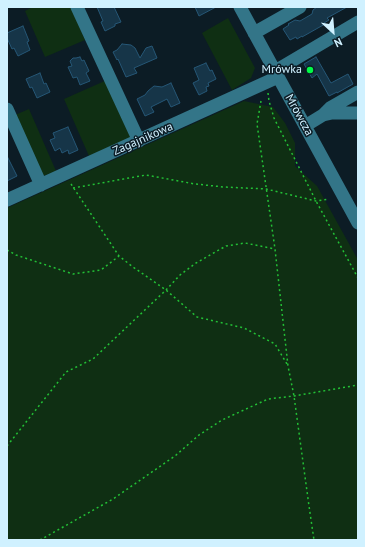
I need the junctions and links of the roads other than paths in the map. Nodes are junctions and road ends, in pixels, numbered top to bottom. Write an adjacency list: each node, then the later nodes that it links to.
1 (77, 7): 12 (street)
2 (241, 7): 5 (street, Mrówcza)
3 (300, 7): 5 (street)
4 (358, 22): 6 (street, Zagajnikowa)
5 (254, 32): 6 (street, Mrówcza)
6 (274, 76): 11 (street, Mrówcza); 12 (street, Zagajnikowa)
7 (358, 92): 10 (street)
8 (7, 109): 13 (street)
9 (358, 113): 10 (street)
10 (323, 115): 11 (street)
11 (305, 126): 15 (street, Mrówcza)
12 (139, 141): 13 (street, Zagajnikowa)
13 (41, 185): 14 (street, Zagajnikowa)
14 (7, 200)
15 (358, 223)

